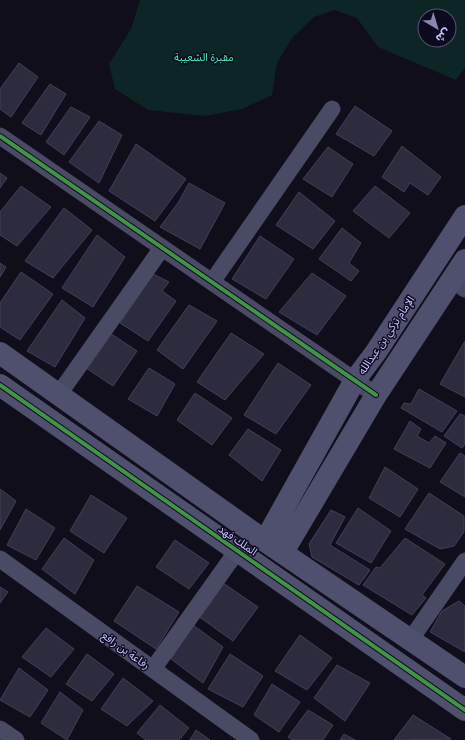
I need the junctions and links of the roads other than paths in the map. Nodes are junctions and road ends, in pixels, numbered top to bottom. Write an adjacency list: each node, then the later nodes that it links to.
1 (332, 109): 6 (street)
2 (0, 136): 4 (street)
3 (465, 216): 9 (street, الإمام تركي بن عبدالله)
4 (162, 248): 6 (street); 11 (street)
5 (465, 260): 7 (street)
6 (212, 282): 9 (street)
7 (459, 284): 12 (street)
8 (0, 353): 11 (street, الملك فهد)
9 (355, 380): 12 (street); 13 (street, الإمام تركي بن عبدالله)
10 (0, 384): 14 (street, الملك فهد)
11 (58, 394): 13 (street, الملك فهد)
12 (376, 394): 13 (street)
13 (274, 546): 17 (street, الملك فهد)
14 (238, 551): 18 (street); 20 (street, الملك فهد)
15 (0, 559): 18 (street, رفاعة بن رافع)
16 (465, 561): 17 (street)
17 (411, 639): 19 (street, الملك فهد)
18 (153, 670): 23 (street, رفاعة بن رافع)
19 (465, 677)
20 (465, 710)
21 (0, 729): 22 (street)
22 (16, 740)
23 (251, 740)

